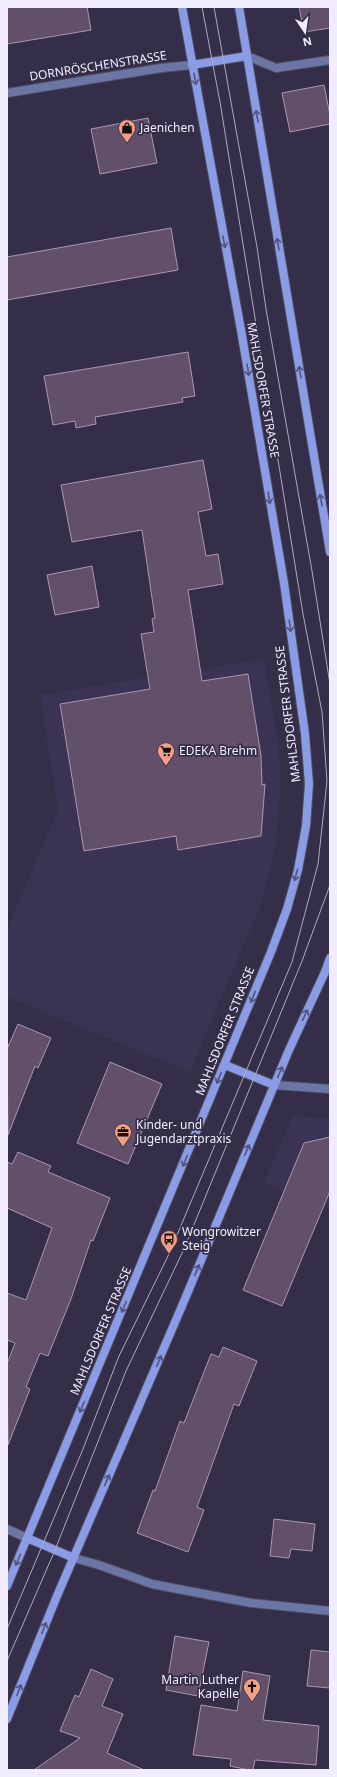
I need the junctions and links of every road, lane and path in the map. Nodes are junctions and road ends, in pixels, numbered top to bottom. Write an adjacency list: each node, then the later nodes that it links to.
1 (182, 7): 5 (main road, MAHLSDORFER STRASSE)
2 (239, 7): 3 (main road)
3 (247, 56): 4 (street); 5 (main road); 7 (main road, one-way to 3)
4 (330, 60)
5 (192, 65): 6 (street, DORNRÖSCHENSTRASSE); 9 (main road, MAHLSDORFER STRASSE, one-way to 9)
6 (7, 93)
7 (330, 552)
8 (330, 958): 10 (main road, one-way to 8)
9 (224, 1066): 10 (main road); 13 (main road, MAHLSDORFER STRASSE, one-way to 13)
10 (274, 1085): 11 (street); 14 (main road, one-way to 10)
11 (330, 1089)
12 (7, 1529): 13 (street)
13 (27, 1538): 14 (main road); 15 (main road, MAHLSDORFER STRASSE, one-way to 15)
14 (74, 1558): 16 (street); 17 (main road, one-way to 14)
15 (7, 1586)
16 (330, 1611)
17 (7, 1719)

